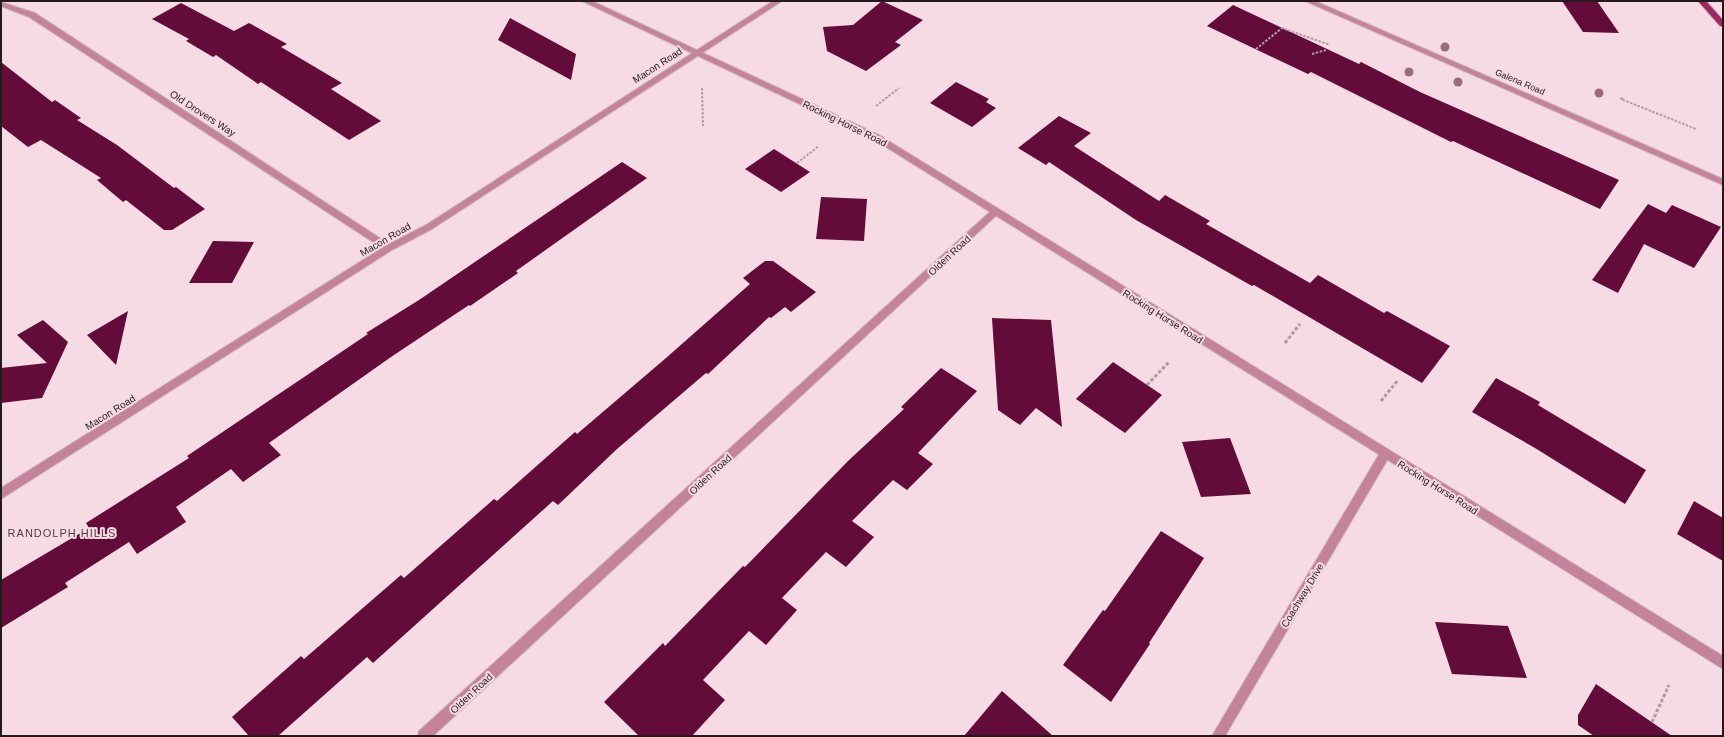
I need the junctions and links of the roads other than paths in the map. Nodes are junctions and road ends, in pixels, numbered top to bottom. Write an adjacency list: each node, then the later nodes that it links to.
1 (586, 1): 7 (street, Rocking Horse Road)
2 (778, 1): 7 (street, Macon Road)
3 (1308, 1): 8 (street, Galena Road)
4 (1702, 1): 6 (main road)
5 (1, 4): 10 (street, Old Drovers Way)
6 (1723, 24)
7 (696, 52): 9 (street, Rocking Horse Road); 10 (street, Macon Road)
8 (1723, 182)
9 (996, 212): 11 (street, Rocking Horse Road); 14 (street, Olden Road)
10 (389, 248): 12 (street, Macon Road)
11 (1385, 454): 13 (street, Rocking Horse Road); 15 (street, Coachway Drive)
12 (1, 494)
13 (1723, 662)
14 (424, 736)
15 (1218, 736)

